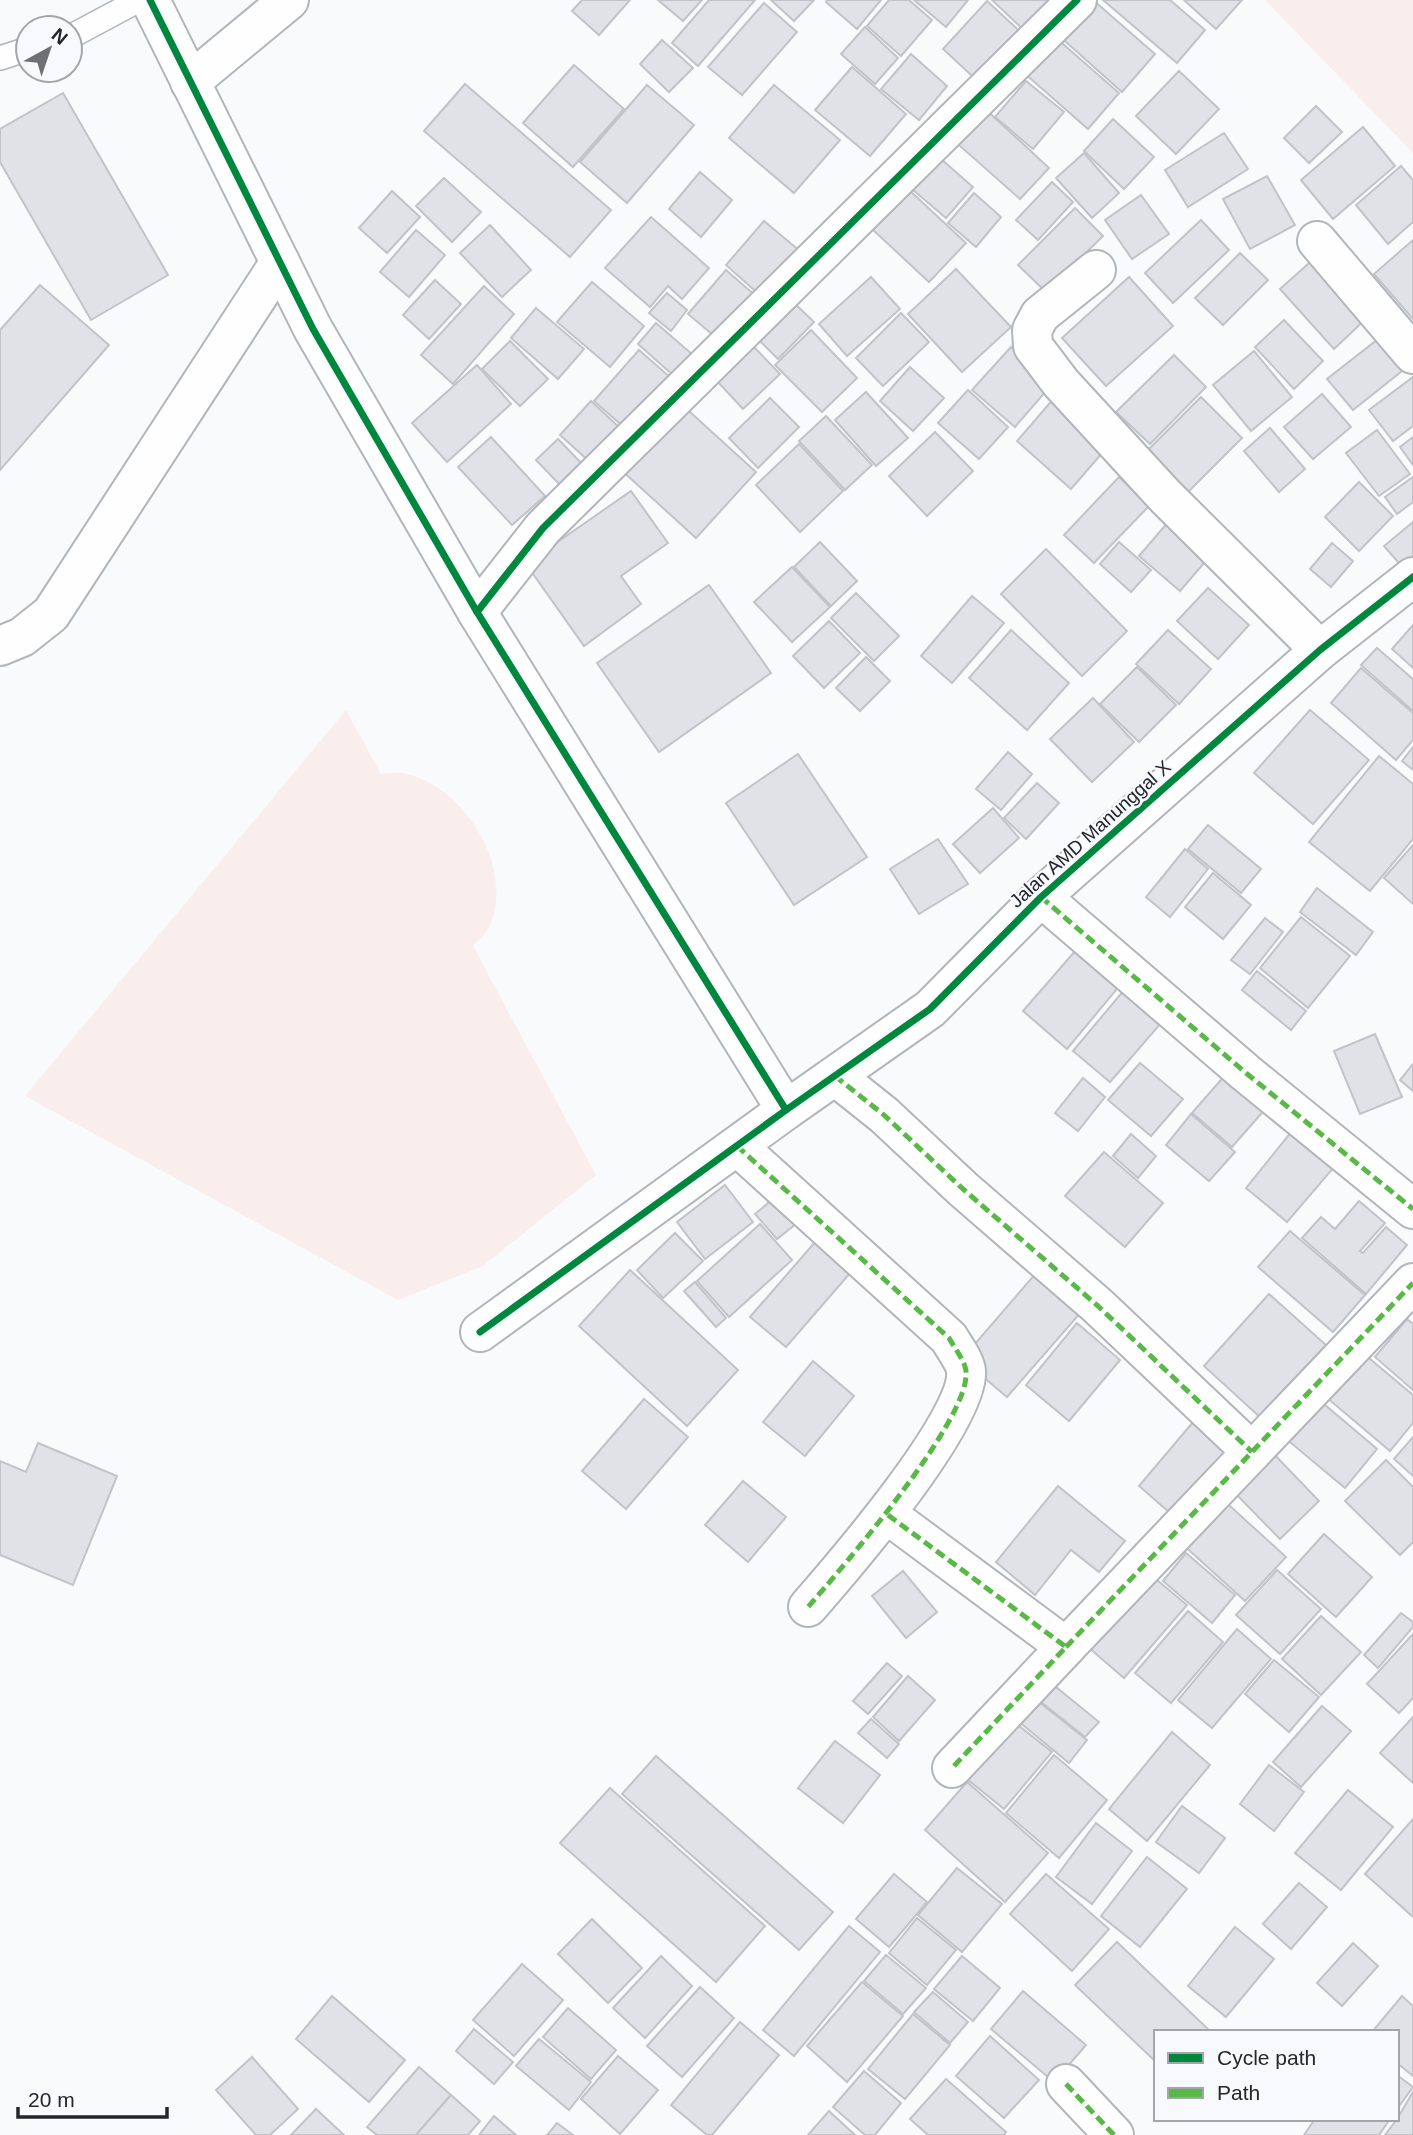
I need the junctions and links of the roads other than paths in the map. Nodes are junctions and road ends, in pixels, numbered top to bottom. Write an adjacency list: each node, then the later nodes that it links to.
1 (139, 0): 5 (lane)
2 (150, 0): 6 (street)
3 (289, 0): 6 (street)
4 (1077, 0): 12 (street)
5 (84, 29)
6 (190, 82): 8 (street)
7 (1317, 241): 10 (street)
8 (279, 262): 12 (street); 13 (street)
9 (1096, 270): 14 (street)
10 (1413, 354)
11 (1413, 577): 14 (street, Jalan AMD Manunggal X)
12 (477, 612): 17 (street)
13 (0, 646)
14 (1320, 650): 15 (street, Jalan AMD Manunggal X)
15 (1041, 897): 16 (street, Jalan AMD Manunggal X); 19 (street)
16 (835, 1076): 17 (street, Jalan AMD Manunggal X); 22 (street)
17 (786, 1110): 18 (street, Jalan AMD Manunggal X)
18 (737, 1146): 21 (street, Jalan AMD Manunggal X); 23 (street)
19 (1413, 1209)
20 (1412, 1287): 22 (street)
21 (480, 1332)
22 (1252, 1452): 25 (street)
23 (888, 1514): 24 (street); 25 (street)
24 (808, 1607)
25 (1066, 1647): 26 (street)
26 (952, 1769)
27 (1066, 2084): 28 (street)
28 (1114, 2135)

